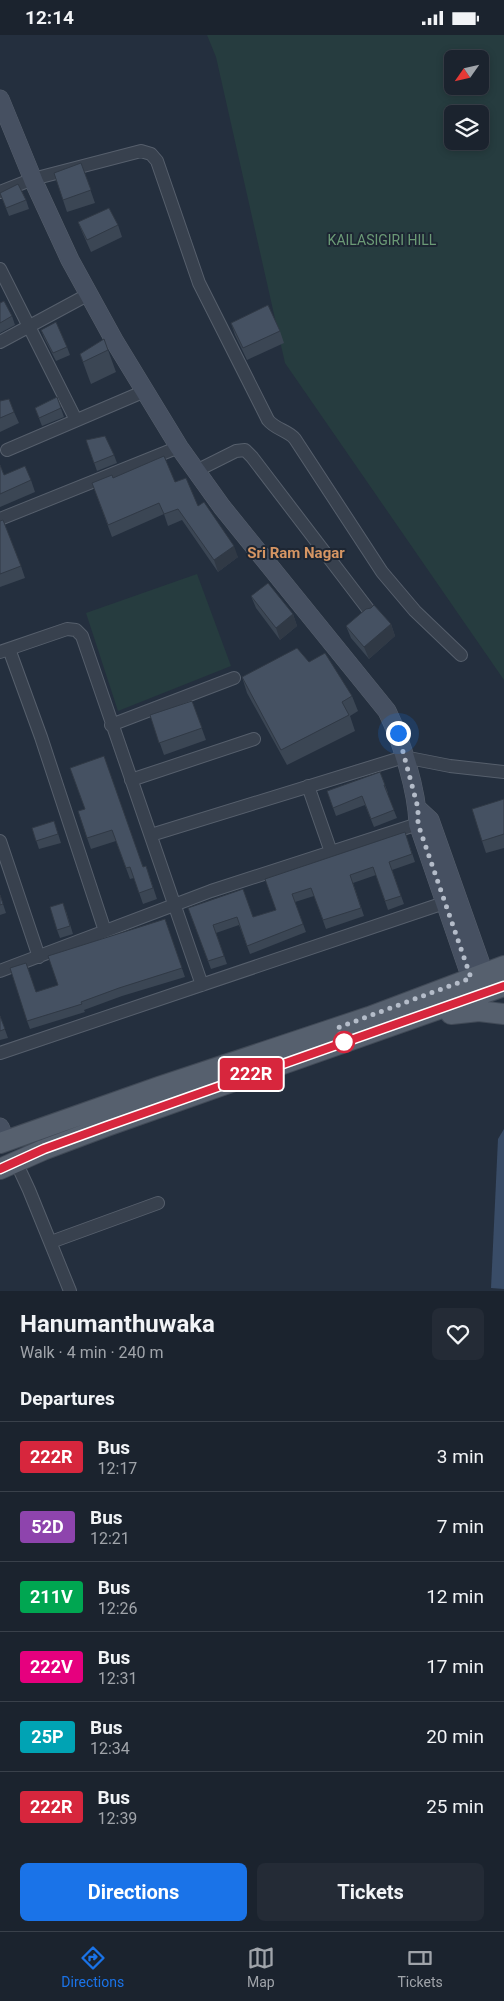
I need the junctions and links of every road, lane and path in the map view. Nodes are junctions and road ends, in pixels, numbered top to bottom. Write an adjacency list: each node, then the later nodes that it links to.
1 (0, 99): 2 (street)
2 (33, 179): 3 (street); 5 (street); 16 (street)
3 (0, 192)
4 (0, 269): 6 (street)
5 (89, 294): 6 (street); 8 (street)
6 (30, 326): 7 (street); 9 (street)
7 (0, 341)
8 (145, 391): 9 (street); 10 (street)
9 (76, 421): 11 (street)
10 (179, 447): 12 (street); 13 (street)
11 (7, 450)
12 (196, 471): 14 (street); 20 (street)
13 (0, 519)
14 (371, 613)
15 (5, 650): 18 (street); 30 (street)
16 (460, 655)
17 (234, 678): 18 (street)
18 (111, 725): 22 (street)
19 (254, 739): 22 (street)
20 (404, 757): 21 (street); 23 (street); 24 (street)
21 (504, 771)
22 (131, 780): 25 (street)
23 (308, 787): 25 (street); 27 (street)
24 (422, 817): 27 (street); 28 (street); 35 (street)
25 (151, 835): 29 (street)
26 (0, 841): 31 (street)
27 (331, 852): 29 (street)
28 (444, 903): 34 (street); 35 (street)
29 (175, 905): 30 (street); 34 (street)
30 (106, 931): 31 (street)
31 (39, 957): 33 (street)
32 (504, 966): 35 (main road)
33 (0, 971)
34 (202, 985): 38 (street)
35 (486, 985): 37 (main road); 39 (main road)
36 (504, 1014): 37 (main road)
37 (415, 1018): 40 (main road)
38 (0, 1053)
39 (2, 1137)
40 (8, 1166): 42 (street)
41 (158, 1203): 42 (street)
42 (51, 1242): 43 (street)
43 (70, 1291)

